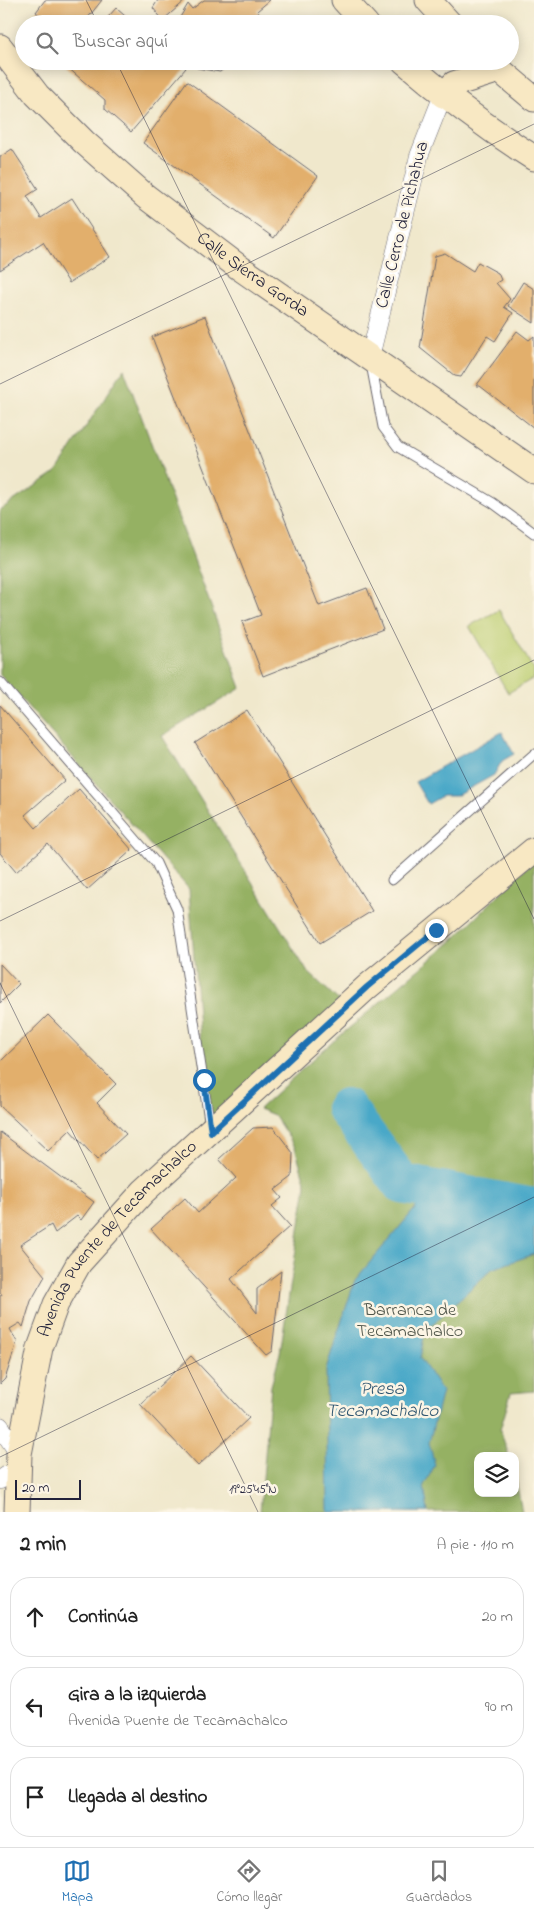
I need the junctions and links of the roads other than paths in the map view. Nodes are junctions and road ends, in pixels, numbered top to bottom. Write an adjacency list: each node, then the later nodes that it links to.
1 (344, 0): 3 (main road)
2 (428, 0): 4 (main road)
3 (358, 15)
4 (442, 15)
5 (0, 47): 6 (main road, Calle Sierra Gorda)
6 (15, 66)
7 (18, 70): 14 (main road, Calle Sierra Gorda)
8 (414, 70): 11 (main road)
9 (485, 70): 11 (main road)
10 (499, 70): 12 (main road)
11 (443, 95): 13 (main road); 14 (street, Calle Cerro de Pichahua)
12 (534, 99)
13 (534, 158)
14 (370, 357): 15 (main road, Calle Sierra Gorda); 16 (lane)
15 (534, 471)
16 (534, 533)
17 (0, 682): 21 (lane)
18 (534, 754): 20 (lane)
19 (534, 850): 21 (main road, Avenida Puente de Tecamachalco)
20 (392, 880)
21 (211, 1132): 23 (main road, Avenida Puente de Tecamachalco)
22 (0, 1426): 23 (street)
23 (12, 1468): 24 (main road, Avenida Puente de Tecamachalco)
24 (17, 1512)

